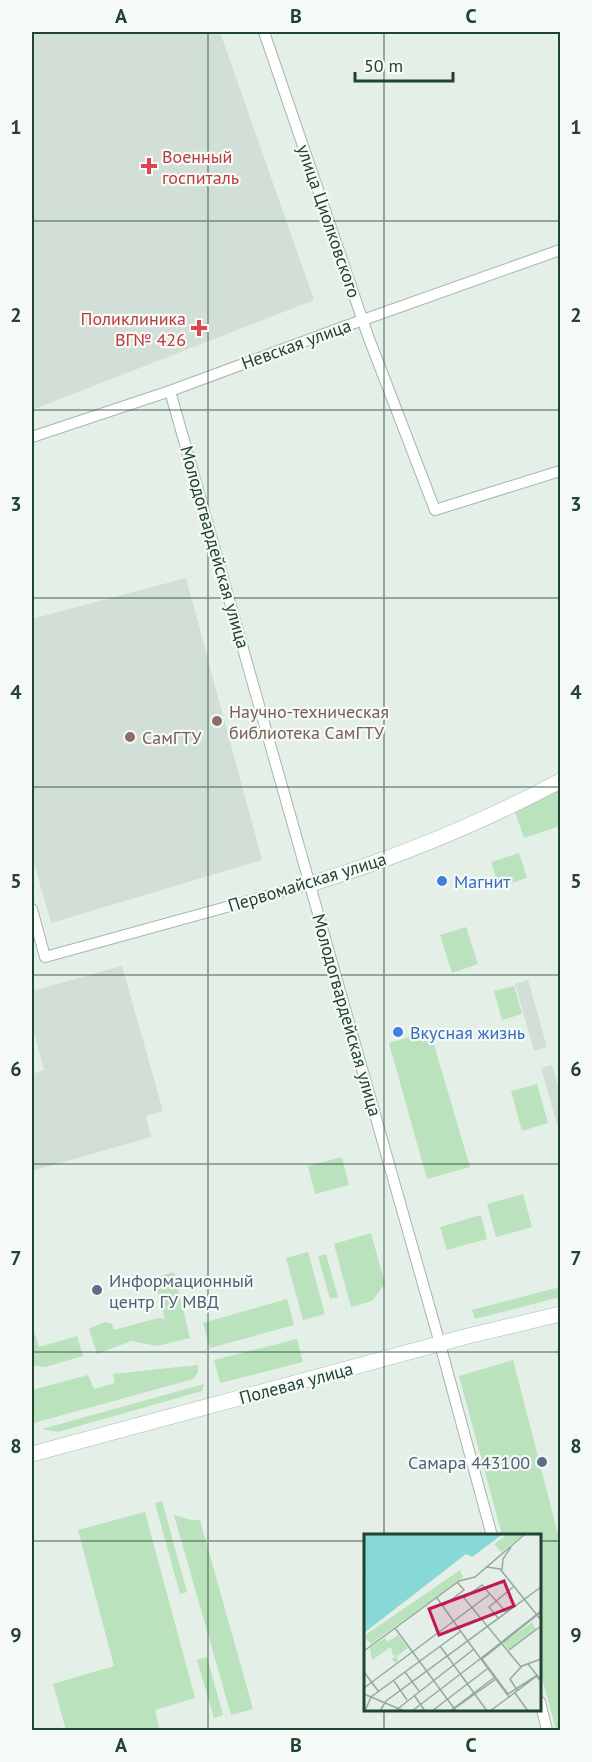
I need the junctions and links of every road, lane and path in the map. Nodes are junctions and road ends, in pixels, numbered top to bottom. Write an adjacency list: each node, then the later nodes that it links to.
1 (264, 32): 3 (street, улица Циолковского)
2 (561, 250): 3 (street, Невская улица)
3 (363, 320): 4 (street, Невская улица); 6 (street, улица Циолковского)
4 (170, 391): 5 (street, Невская улица); 8 (street, Молодогвардейская улица)
5 (32, 437)
6 (561, 471)
7 (561, 781): 8 (street, Первомайская улица)
8 (310, 884): 9 (street, Первомайская улица); 11 (street, Молодогвардейская улица)
9 (32, 909)
10 (561, 1314): 11 (street, Полевая улица)
11 (440, 1344): 12 (street, Полевая улица); 13 (street, Молодогвардейская улица)
12 (32, 1455)
13 (491, 1534)
14 (541, 1706): 15 (street)
15 (547, 1731)

